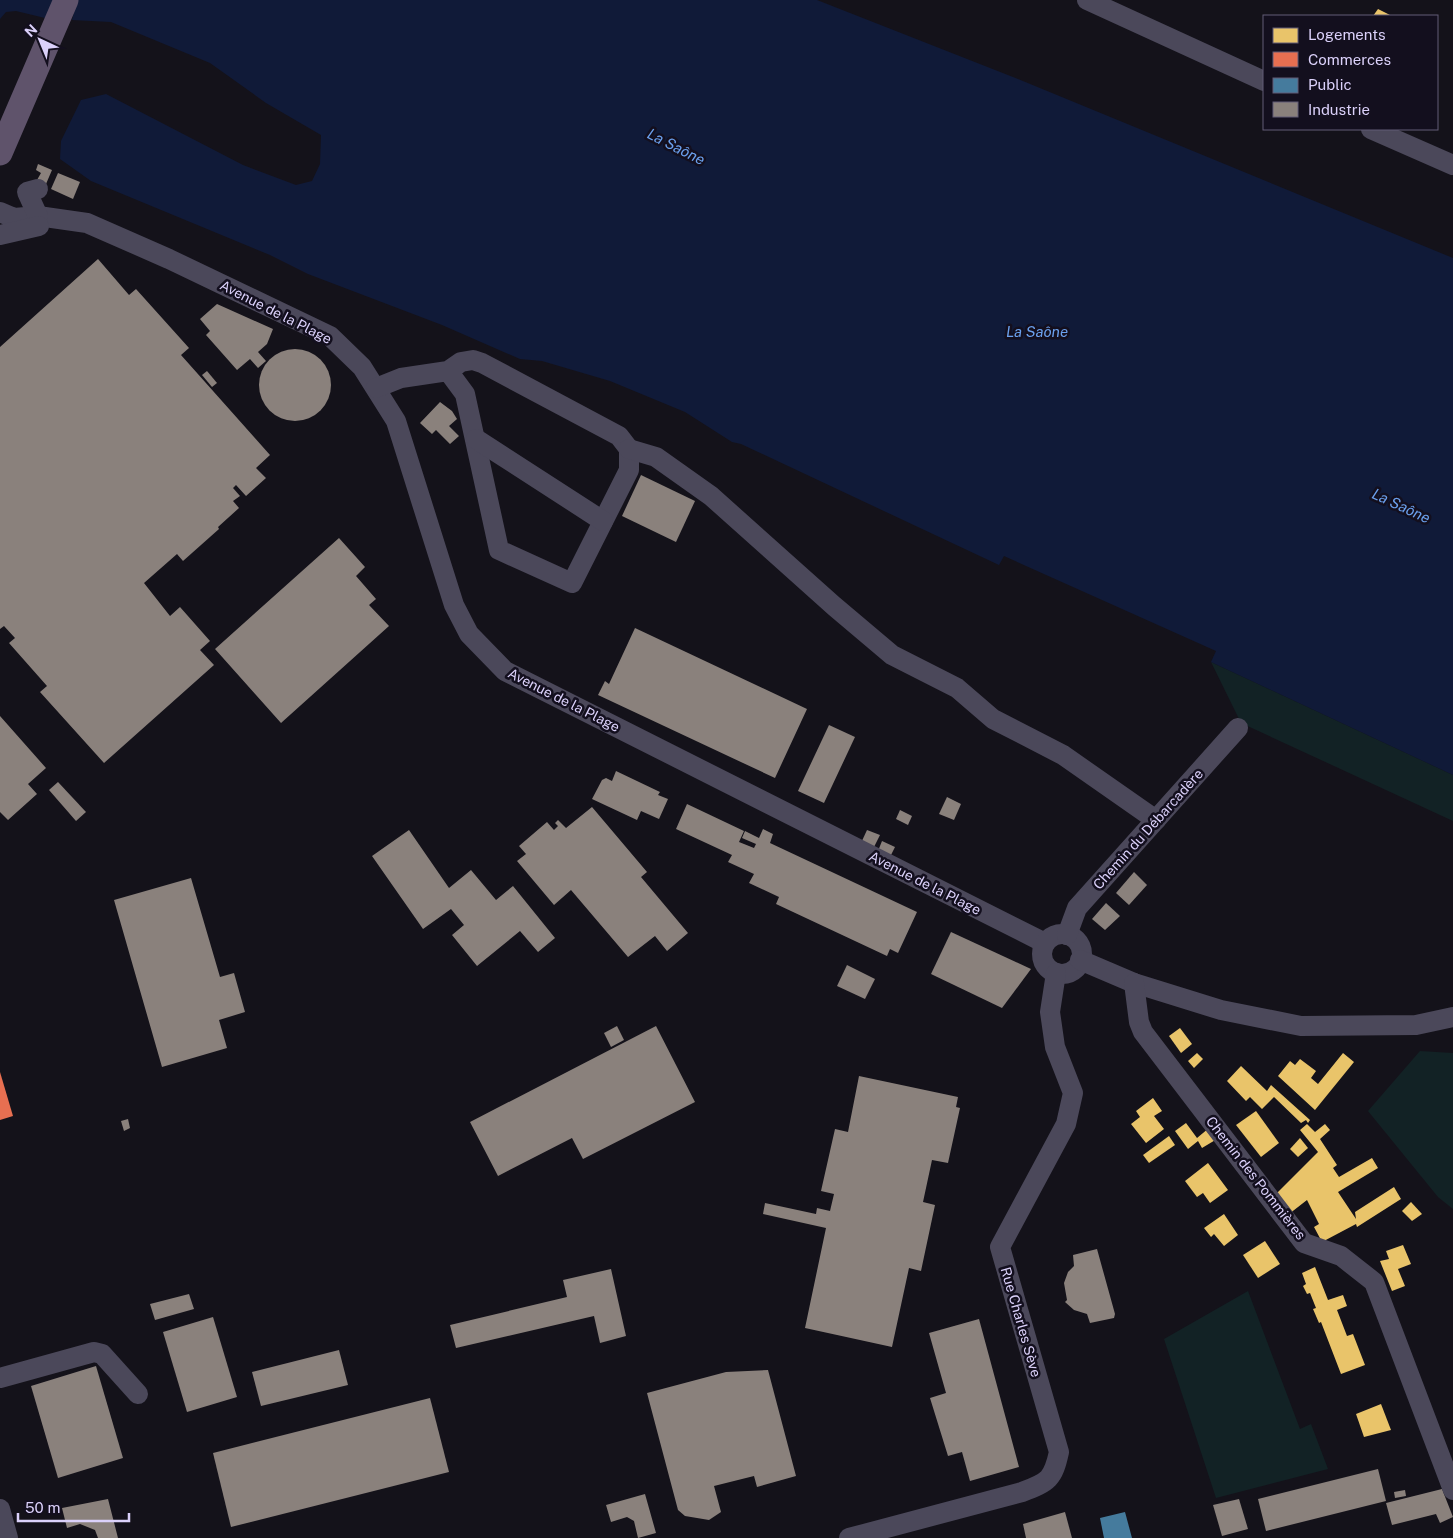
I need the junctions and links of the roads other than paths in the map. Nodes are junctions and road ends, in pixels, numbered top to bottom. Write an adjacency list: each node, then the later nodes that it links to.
1 (1089, 0): 4 (street)
2 (65, 4): 3 (main road)
3 (42, 55): 5 (main road); 7 (main road)
4 (1263, 81)
5 (0, 120)
6 (1373, 130): 8 (street)
7 (0, 153)
8 (1453, 165)
9 (38, 189): 11 (street)
10 (0, 212): 11 (street, Avenue de la Plage)
11 (38, 216): 12 (street, Avenue de la Plage)
12 (58, 218): 13 (street); 15 (street, Avenue de la Plage)
13 (0, 235)
14 (448, 371): 15 (street); 16 (street); 17 (street)
15 (376, 388): 22 (street, Avenue de la Plage)
16 (476, 439): 18 (street); 18 (street)
17 (629, 449): 18 (street); 20 (street)
18 (603, 521)
19 (1238, 728): 20 (street, Chemin du Débarcadère)
20 (1156, 820): 21 (street, Chemin du Débarcadère)
21 (1067, 935): 22 (street); 23 (street)
22 (1045, 943): 24 (street)
23 (1080, 960): 24 (street); 25 (street)
24 (1056, 973): 32 (street, Rue Charles Sève)
25 (1134, 983): 26 (street); 29 (street, Chemin des Pommières)
26 (1453, 1017)
27 (0, 1378): 28 (street)
28 (138, 1394)
29 (1453, 1490)
30 (0, 1509): 31 (street)
31 (8, 1538)
32 (849, 1538)

